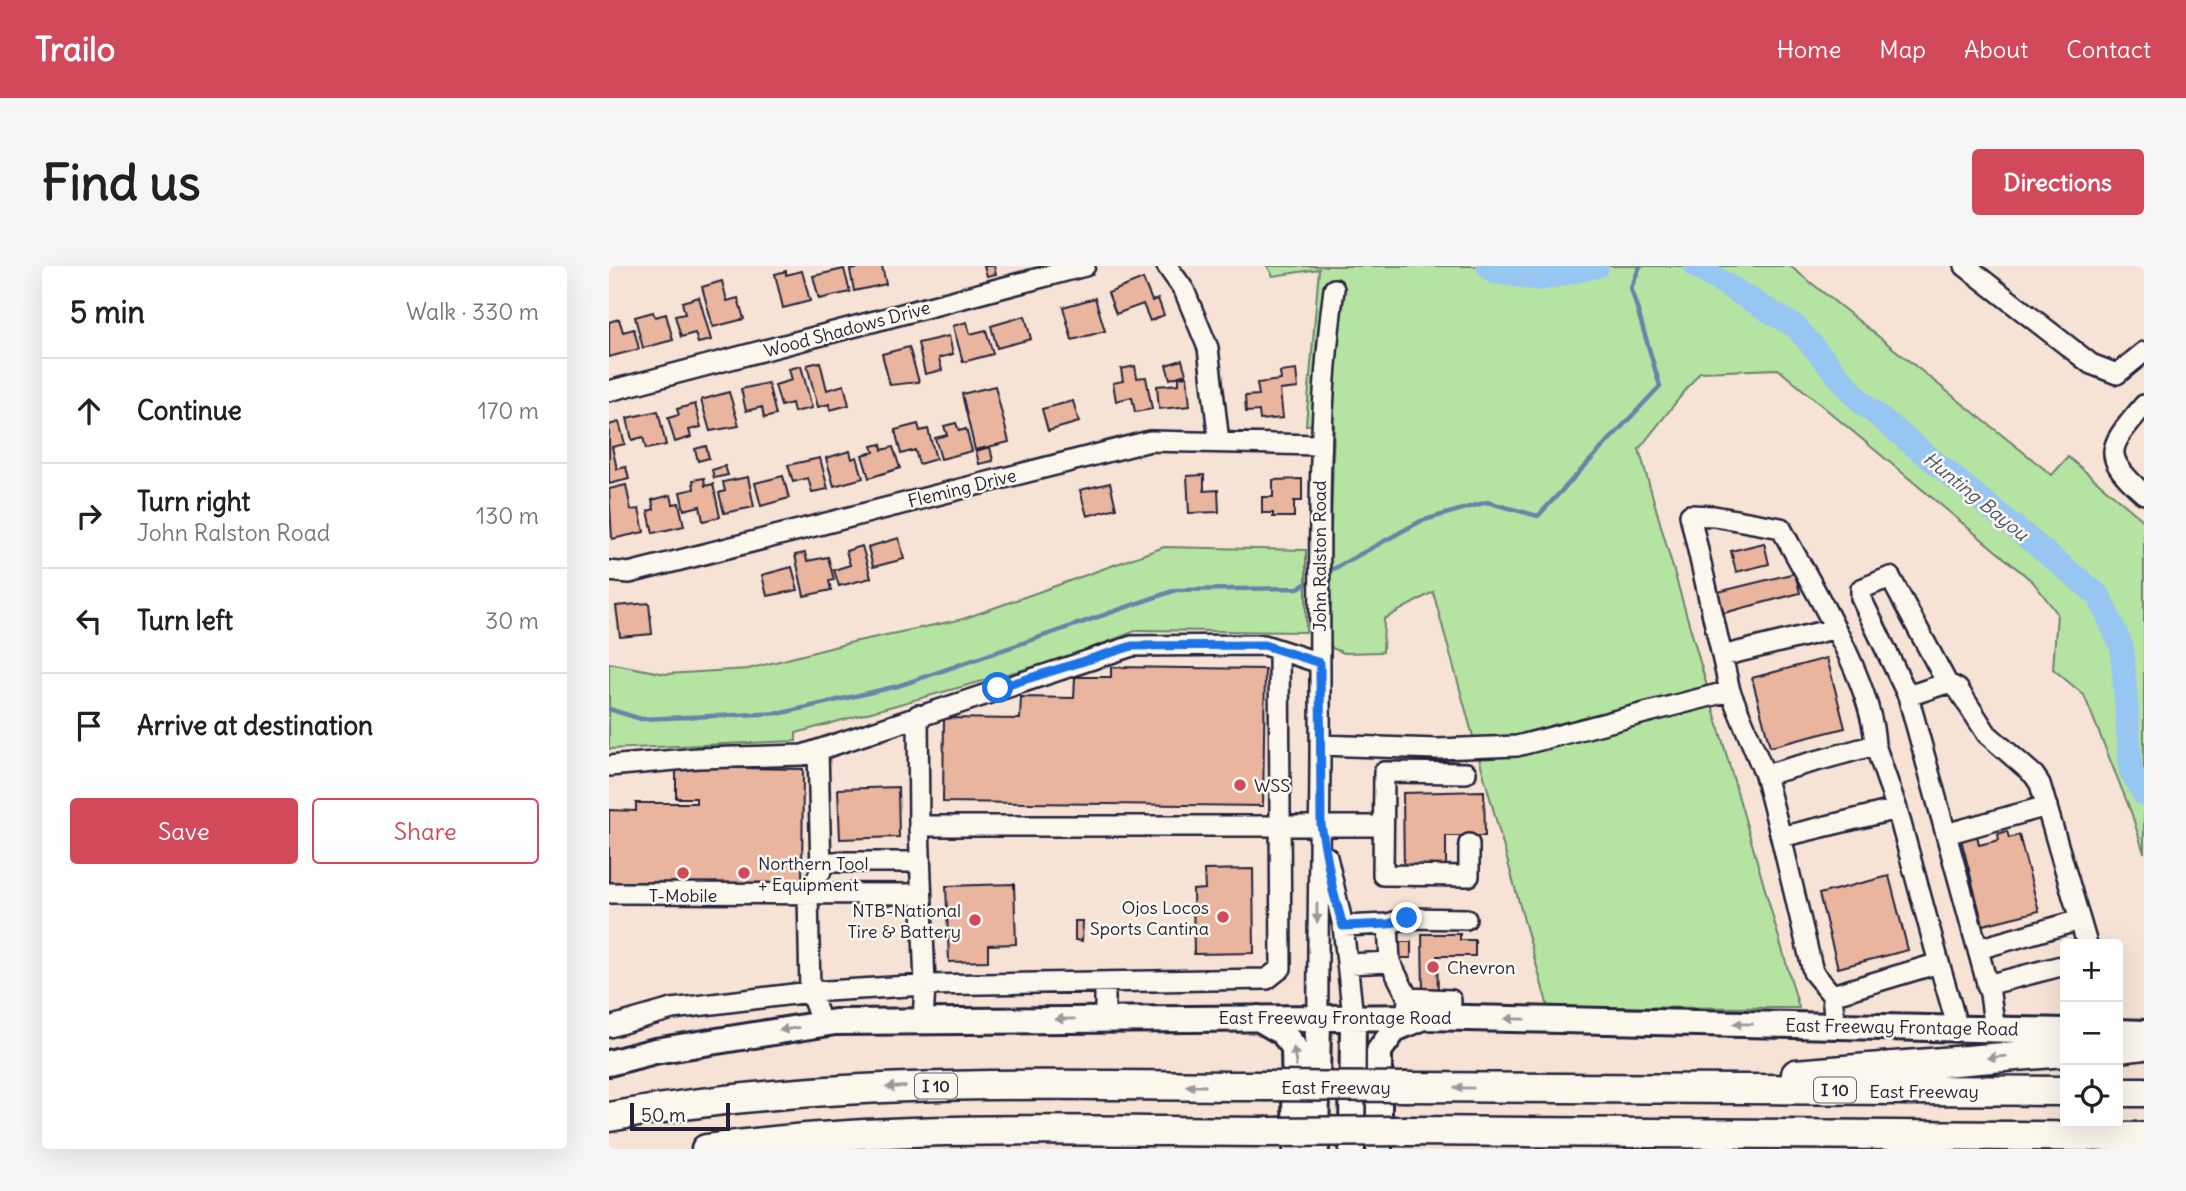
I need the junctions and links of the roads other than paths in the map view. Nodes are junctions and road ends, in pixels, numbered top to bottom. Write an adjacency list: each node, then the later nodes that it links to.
1 (1085, 266): 6 (street, Wood Shadows Drive)
2 (1167, 266): 8 (street)
3 (1978, 270): 5 (street)
4 (1334, 289): 9 (street, John Ralston Road)
5 (2144, 352)
6 (609, 391)
7 (2144, 405): 10 (street)
8 (1219, 442): 9 (street, Fleming Drive); 11 (street, Fleming Drive)
9 (1320, 445): 15 (street, John Ralston Road)
10 (2144, 494)
11 (609, 572)
12 (1833, 629): 14 (street); 14 (street); 20 (street)
13 (1279, 650): 15 (street); 19 (street); 30 (street)
14 (1723, 656): 17 (street)
15 (1320, 663): 21 (street, John Ralston Road)
16 (1947, 683): 18 (street); 18 (street); 26 (street)
17 (1731, 691): 21 (street); 25 (street)
18 (1908, 696): 32 (street)
19 (918, 715): 22 (street); 29 (street)
20 (1875, 744): 25 (street); 27 (street)
21 (1320, 745): 28 (street, John Ralston Road)
22 (818, 750): 23 (street); 35 (street)
23 (609, 766)
24 (1466, 773): 31 (street)
25 (1765, 775): 33 (street)
26 (2047, 806): 32 (street); 41 (street)
27 (1897, 809): 33 (street); 47 (street)
28 (1321, 825): 30 (street); 31 (street); 43 (street, John Ralston Road); 57 (street, John Ralston Road, one-way to 57)
29 (919, 826): 30 (street); 36 (street)
30 (1280, 826): 50 (street)
31 (1382, 826): 34 (street)
32 (1946, 834): 45 (street)
33 (1781, 837): 54 (street)
34 (1469, 844)
35 (821, 862): 36 (street); 38 (street)
36 (920, 862): 39 (street)
37 (609, 894): 38 (street)
38 (809, 894): 39 (street); 53 (street)
39 (921, 894): 51 (street)
40 (1466, 919): 42 (street)
41 (2080, 920): 44 (street); 45 (street)
42 (1388, 924): 43 (street); 46 (street)
43 (1343, 926): 48 (street, John Ralston Road)
44 (2086, 939)
45 (1977, 949): 52 (street)
46 (1390, 962): 48 (street); 55 (street)
47 (1939, 963): 54 (street); 64 (street)
48 (1349, 964): 58 (street, John Ralston Road)
49 (2060, 966): 52 (street)
50 (1105, 982): 51 (street); 59 (street)
51 (925, 985): 53 (street); 60 (street)
52 (1987, 985): 65 (street)
53 (810, 992): 61 (street); 63 (street)
54 (1832, 995): 62 (street)
55 (1411, 1014): 58 (main road, East Freeway Frontage Road); 62 (main road, East Freeway Frontage Road, one-way to 55); 84 (main road)
56 (1255, 1017): 57 (main road, East Freeway Frontage Road); 59 (main road, East Freeway Frontage Road); 81 (main road, one-way to 56)
57 (1318, 1017): 58 (main road, East Freeway Frontage Road); 82 (main road)
58 (1353, 1017): 83 (main road, John Ralston Road)
59 (1105, 1019): 60 (main road, East Freeway Frontage Road, one-way to 60)
60 (923, 1021): 61 (main road, East Freeway Frontage Road)
61 (822, 1024): 72 (main road, East Freeway Frontage Road, one-way to 72)
62 (1835, 1026): 64 (main road, East Freeway Frontage Road)
63 (609, 1027)
64 (1958, 1029): 65 (main road, East Freeway Frontage Road)
65 (1995, 1030): 66 (main road, East Freeway Frontage Road)
66 (2060, 1031)
67 (2123, 1032): 68 (main road)
68 (2144, 1033)
69 (2144, 1045): 70 (highway)
70 (2123, 1047)
71 (2060, 1052): 73 (highway, one-way to 73)
72 (609, 1063)
73 (1605, 1089): 74 (highway, East Freeway / I 10); 77 (highway, East Freeway / I 10, one-way to 77, bridge)
74 (2060, 1091)
75 (2123, 1092): 76 (highway)
76 (2144, 1092)
77 (609, 1117)
78 (1640, 1134): 79 (highway); 80 (highway, bridge); 85 (highway)
79 (2144, 1137)
80 (706, 1149)
81 (1296, 1149)
82 (1316, 1149)
83 (1352, 1149)
84 (1379, 1149)
85 (1775, 1149)

